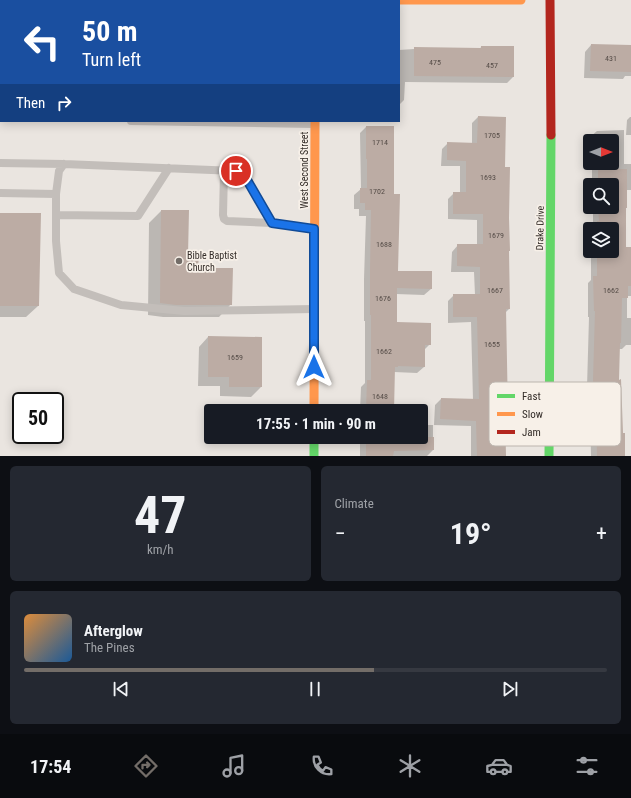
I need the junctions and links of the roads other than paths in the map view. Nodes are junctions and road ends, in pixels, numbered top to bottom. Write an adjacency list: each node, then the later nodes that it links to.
1 (315, 0): 2 (street)
2 (521, 0)
3 (550, 0): 15 (street, Drake Drive)
4 (315, 122): 13 (street, West Second Street)
5 (0, 163): 6 (lane)
6 (64, 164): 7 (lane); 10 (lane)
7 (169, 168): 8 (lane); 11 (lane)
8 (224, 171): 12 (lane); 12 (lane)
9 (0, 193): 10 (lane)
10 (56, 194): 11 (lane)
11 (56, 215): 14 (lane)
12 (272, 223): 13 (lane)
13 (314, 229): 14 (street, West Second Street)
14 (314, 309): 16 (street, West Second Street)
15 (550, 382)
16 (314, 404)
17 (314, 444): 19 (street)
18 (549, 446): 20 (street, Drake Drive)
19 (314, 456)
20 (549, 456)

